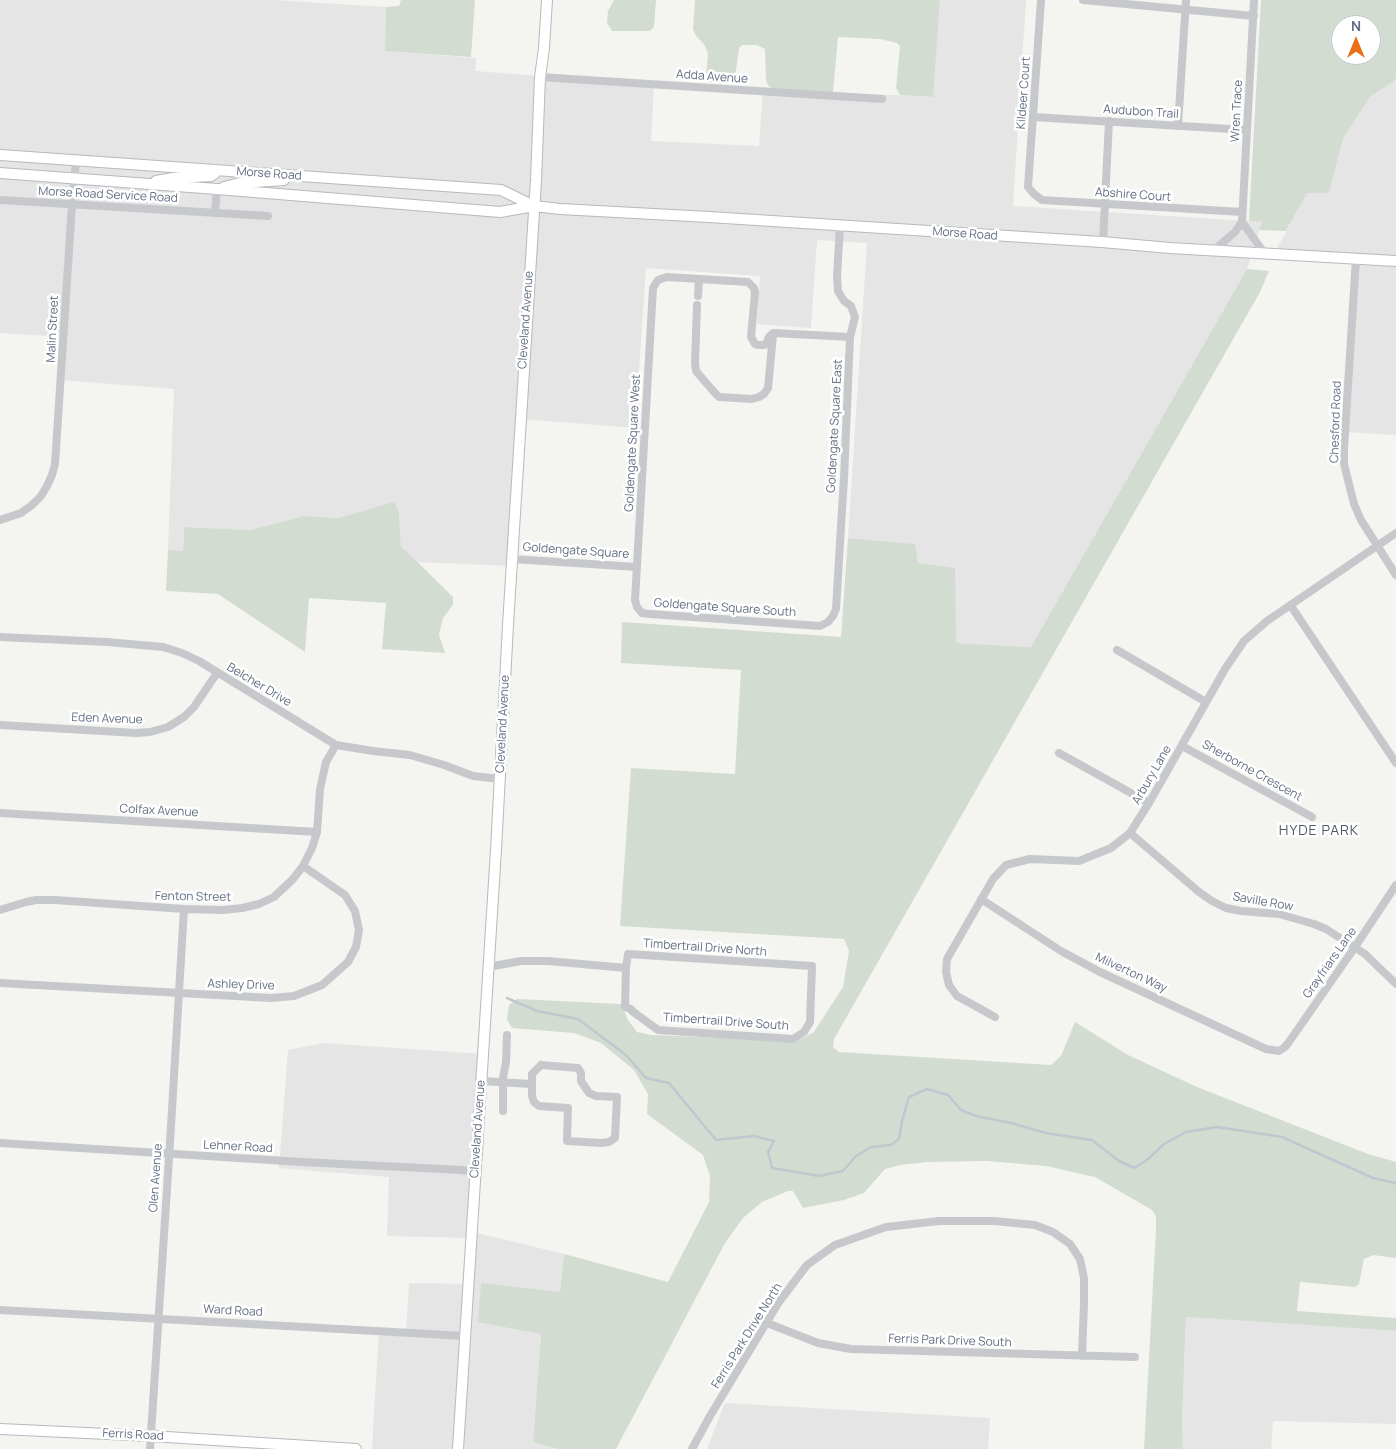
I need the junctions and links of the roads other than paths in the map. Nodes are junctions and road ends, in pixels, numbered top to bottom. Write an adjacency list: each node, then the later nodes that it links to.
1 (547, 0): 8 (main road, Cleveland Avenue)
2 (1041, 0): 10 (street, Kildeer Court)
3 (1083, 0): 6 (street)
4 (1186, 0): 6 (street)
5 (1254, 0): 7 (street, Wren Trace)
6 (1186, 10): 7 (street); 12 (street)
7 (1254, 16): 13 (street, Wren Trace)
8 (540, 77): 9 (street, Adda Avenue); 26 (main road, Cleveland Avenue)
9 (882, 99)
10 (1034, 117): 11 (street, Audubon Trail); 21 (street, Kildeer Court)
11 (1109, 121): 12 (street, Audubon Trail); 24 (street)
12 (1178, 126): 13 (street, Audubon Trail)
13 (1247, 130): 27 (street, Wren Trace)
14 (0, 156): 15 (main road, Morse Road)
15 (76, 161): 16 (main road, Morse Road); 19 (street, Malin Street)
16 (220, 170): 18 (main road, Morse Road); 20 (main road)
17 (0, 174): 19 (main road, Morse Road)
18 (312, 177): 22 (main road); 26 (main road, Morse Road)
19 (75, 178): 20 (main road, Morse Road); 25 (street, Malin Street)
20 (143, 184): 22 (main road, Morse Road)
21 (1028, 187): 24 (street, Abshire Court)
22 (217, 189): 26 (main road, Morse Road); 28 (street)
23 (0, 200): 25 (street, Morse Road Service Road)
24 (1106, 204): 27 (street, Abshire Court); 32 (street)
25 (72, 205): 28 (street, Morse Road Service Road); 42 (street, Malin Street)
26 (534, 206): 31 (main road, Morse Road); 45 (main road, Cleveland Avenue)
27 (1242, 212): 30 (street, Wren Trace)
28 (214, 213): 29 (street, Morse Road Service Road)
29 (268, 216)
30 (1242, 222): 33 (street); 34 (street)
31 (840, 226): 32 (main road, Morse Road); 41 (street, Goldengate Square East)
32 (1104, 242): 33 (main road, Morse Road)
33 (1213, 251): 34 (main road, Morse Road)
34 (1265, 254): 35 (main road, Morse Road)
35 (1356, 258): 36 (main road, Morse Road); 44 (street, Chesford Road)
36 (1396, 261)
37 (699, 279): 38 (street); 40 (street); 46 (street, Goldengate Square West)
38 (698, 296)
39 (697, 304): 40 (street)
40 (773, 333): 41 (street)
41 (850, 336): 50 (street, Goldengate Square East)
42 (0, 520)
43 (1396, 533): 44 (street, Arbury Lane)
44 (1377, 547): 47 (street, Chesford Road); 49 (street, Arbury Lane)
45 (512, 558): 46 (street, Goldengate Square); 60 (main road, Cleveland Avenue)
46 (638, 567): 48 (street, Goldengate Square West)
47 (1396, 575)
48 (636, 600): 50 (street, Goldengate Square South)
49 (1290, 606): 54 (street, Arbury Lane); 59 (street)
50 (820, 626)
51 (0, 637): 53 (street, Belcher Drive)
52 (1117, 650): 54 (street)
53 (217, 673): 55 (street, Eden Avenue); 56 (street, Belcher Drive)
54 (1206, 702): 57 (street, Arbury Lane)
55 (0, 725)
56 (336, 745): 60 (street, Belcher Drive); 64 (street, Fenton Street)
57 (1182, 746): 61 (street, Arbury Lane); 63 (street, Sherborne Crescent)
58 (1060, 753): 61 (street)
59 (1396, 763)
60 (500, 779): 72 (main road, Cleveland Avenue)
61 (1149, 804): 65 (street, Arbury Lane)
62 (0, 813): 64 (street, Colfax Avenue)
63 (1312, 817)
64 (317, 832): 66 (street, Fenton Street)
65 (1130, 833): 68 (street, Arbury Lane); 71 (street, Saville Row)
66 (303, 866): 69 (street, Fenton Street); 76 (street, Ashley Drive)
67 (1396, 885): 71 (street, Grayfriars Lane)
68 (981, 899): 77 (street, Arbury Lane); 80 (street, Milverton Way)
69 (184, 909): 70 (street, Fenton Street); 76 (street, Olen Avenue)
70 (0, 910)
71 (1355, 947): 75 (street, Saville Row); 80 (street, Grayfriars Lane)
72 (488, 967): 73 (street); 81 (main road, Cleveland Avenue)
73 (626, 968): 78 (street, Timbertrail Drive South); 78 (street, Timbertrail Drive North)
74 (0, 983): 76 (street, Ashley Drive)
75 (1396, 984)
76 (178, 993): 86 (street, Olen Avenue)
77 (995, 1017)
78 (807, 1027)
79 (507, 1035): 82 (street)
80 (1279, 1051)
81 (481, 1081): 82 (street); 87 (main road, Cleveland Avenue)
82 (503, 1082): 83 (street); 84 (street)
83 (531, 1084): 83 (street)
84 (502, 1111)
85 (0, 1143): 86 (street, Lehner Road)
86 (169, 1154): 87 (street, Lehner Road); 89 (street, Olen Avenue)
87 (475, 1172): 91 (main road, Cleveland Avenue)
88 (0, 1310): 89 (street, Ward Road)
89 (158, 1319): 91 (street, Ward Road); 95 (street, Olen Avenue)
90 (768, 1323): 92 (street, Ferris Park Drive South); 92 (street, Ferris Park Drive North); 99 (street, Ferris Park Drive North)
91 (465, 1336): 98 (main road, Cleveland Avenue)
92 (1082, 1356): 93 (street, Ferris Park Drive South)
93 (1135, 1357)
94 (0, 1428): 95 (main road, Ferris Road)
95 (151, 1436): 96 (street, Olen Avenue); 97 (main road, Ferris Road)
96 (150, 1449)
97 (356, 1449)
98 (458, 1449)
99 (692, 1449)

